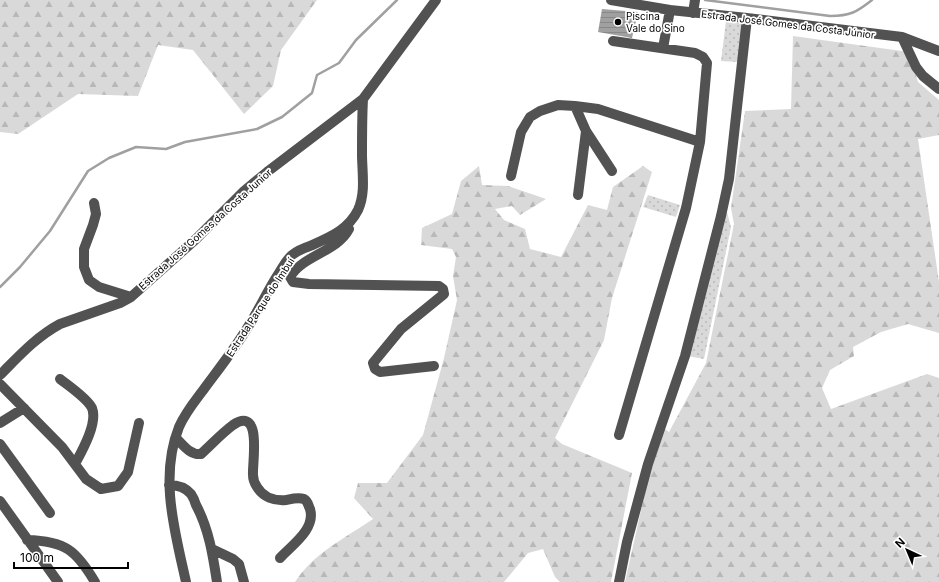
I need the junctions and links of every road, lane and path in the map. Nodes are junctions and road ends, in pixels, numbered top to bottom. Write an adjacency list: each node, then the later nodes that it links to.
1 (436, 0): 11 (street, Estrada José Gomes da Costa Junior)
2 (611, 0): 4 (street, Estrada José Gomes da Costa Júnior)
3 (694, 5): 4 (street, Estrada José Gomes da Costa Júnior); 5 (street, Estrada José Gomes da Costa Júnior)
4 (670, 10): 8 (street)
5 (747, 18): 6 (street, Estrada José Gomes da Costa Júnior); 43 (street)
6 (902, 37): 9 (street, Estrada José Gomes da Costa Júnior); 10 (street)
7 (613, 41): 8 (street)
8 (663, 48): 14 (street)
9 (939, 50)
10 (939, 89)
11 (363, 99): 19 (street, Estrada Parque do Imbuí); 20 (street, Estrada José Gomes da Costa Junior)
12 (575, 106): 13 (street); 14 (street); 16 (street)
13 (586, 131): 15 (street); 17 (street)
14 (700, 142): 28 (street)
15 (612, 171)
16 (511, 176)
17 (578, 195)
18 (94, 203): 20 (street)
19 (353, 219): 21 (street); 29 (street, Estrada Parque do Imbuí)
20 (131, 297): 22 (street, Estrada José Gomes da Costa Junior)
21 (434, 366)
22 (0, 374)
23 (60, 379): 31 (street)
24 (0, 384): 25 (street)
25 (24, 408): 26 (street); 31 (street)
26 (0, 423)
27 (139, 423): 31 (street)
28 (619, 435)
29 (176, 438): 32 (street, Estrada Parque do Imbuí); 37 (street)
30 (0, 444): 34 (street)
31 (75, 464)
32 (169, 485): 36 (street); 40 (street, Estrada Parque do Imbuí)
33 (0, 501): 35 (street)
34 (50, 513)
35 (27, 540): 38 (street); 39 (street)
36 (212, 549): 41 (street); 42 (street)
37 (280, 558)
38 (58, 582)
39 (95, 582)
40 (186, 582)
41 (217, 582)
42 (244, 582)
43 (619, 582)

